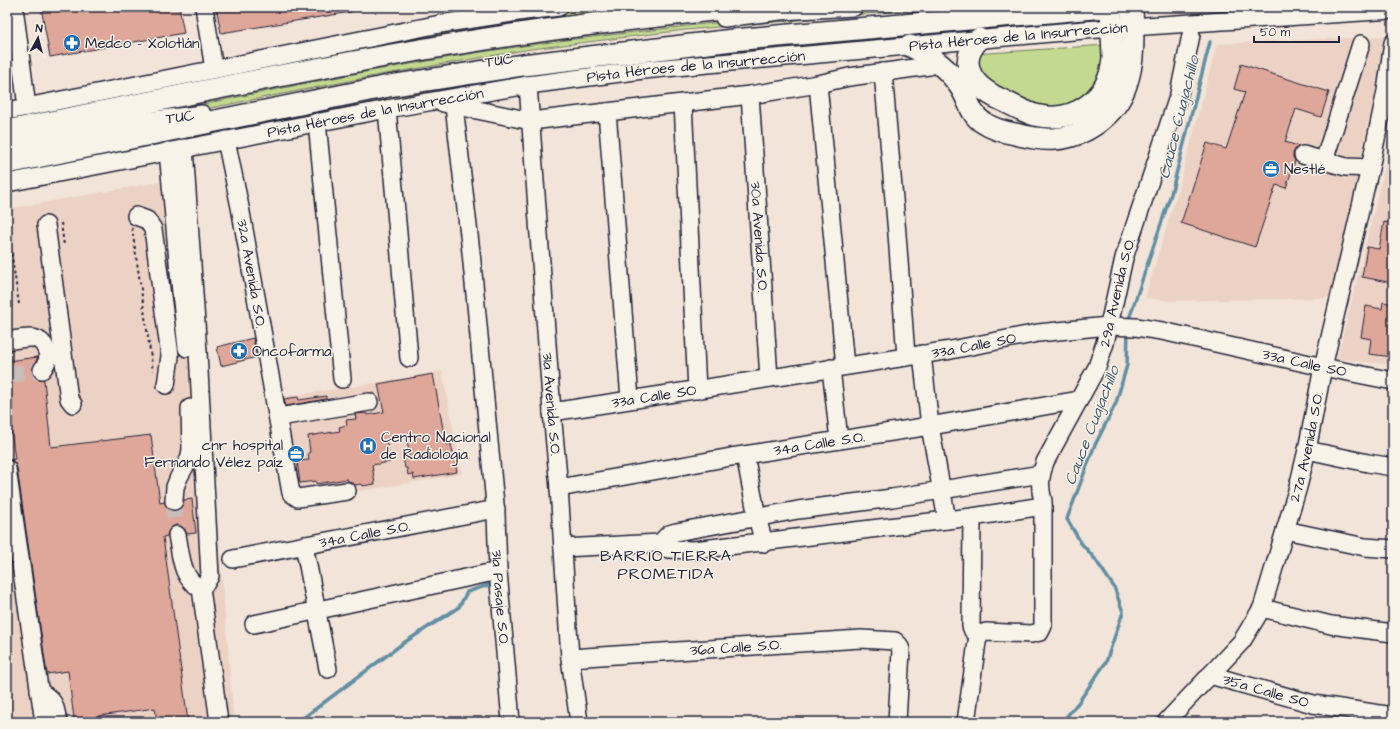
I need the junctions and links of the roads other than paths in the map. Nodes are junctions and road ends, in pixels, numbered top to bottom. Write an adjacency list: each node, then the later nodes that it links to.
1 (14, 7): 28 (street)
2 (204, 7): 19 (street)
3 (559, 7): 19 (street)
4 (740, 7): 35 (main road)
5 (854, 7): 36 (street, TUC)
6 (996, 7): 38 (street, TUC)
7 (1105, 7): 12 (main road, Pista Héroes de la Insurrección)
8 (1111, 7): 11 (main road)
9 (1120, 7): 11 (main road)
10 (1393, 10): 11 (street, Pista Héroes de la Insurrección)
11 (1124, 22): 14 (street, Pista Héroes de la Insurrección); 26 (main road); 26 (main road)
12 (806, 33): 21 (street); 42 (main road, Pista Héroes de la Insurrección)
13 (1191, 35): 49 (street, 29a Avenida S.O.)
14 (979, 40): 17 (street, Pista Héroes de la Insurrección); 26 (main road)
15 (1393, 43): 43 (street, 27a Avenida S.O.)
16 (1360, 44): 41 (street)
17 (910, 46): 18 (main road); 21 (street, Pista Héroes de la Insurrección)
18 (936, 62): 20 (street); 26 (main road)
19 (214, 69): 28 (street)
20 (882, 72): 22 (street); 54 (street)
21 (566, 80): 23 (street, Pista Héroes de la Insurrección)
22 (818, 84): 24 (street); 56 (street)
23 (528, 85): 25 (street, Pista Héroes de la Insurrección); 33 (street, 31a Avenida S.O.)
24 (750, 94): 27 (street); 59 (street, 30a Avenida S.O.)
25 (435, 101): 29 (street); 30 (street, Pista Héroes de la Insurrección)
26 (981, 102)
27 (683, 103): 32 (street); 63 (street)
28 (28, 106): 31 (street)
29 (454, 106): 33 (street); 82 (street, 31a Pasaje S.O.)
30 (387, 109): 34 (street, Pista Héroes de la Insurrección); 55 (street)
31 (7, 111)
32 (607, 112): 33 (street); 64 (street)
33 (531, 121): 68 (street, 31a Avenida S.O.)
34 (317, 122): 37 (street, Pista Héroes de la Insurrección); 60 (street)
35 (7, 131)
36 (7, 140)
37 (226, 140): 39 (street, Pista Héroes de la Insurrección); 69 (street, 32a Avenida S.O.)
38 (7, 148)
39 (176, 149): 44 (street, Pista Héroes de la Insurrección); 47 (street)
40 (1304, 155): 41 (street)
41 (1324, 160): 43 (street)
42 (7, 163)
43 (1370, 168): 57 (street, 27a Avenida S.O.)
44 (7, 183)
45 (134, 219): 48 (street)
46 (46, 225): 67 (street)
47 (187, 282): 48 (street); 51 (street)
48 (160, 285): 53 (street)
49 (1112, 327): 52 (street, 33a Calle SO); 57 (street, 33a Calle SO); 65 (street, 29a Avenida S.O.)
50 (7, 341): 58 (street)
51 (193, 353): 53 (street); 80 (street); 95 (street)
52 (922, 354): 54 (street, 33a Calle SO); 70 (street)
53 (170, 356): 62 (street)
54 (906, 356): 56 (street, 33a Calle SO)
55 (409, 358)
56 (838, 367): 59 (street, 33a Calle SO); 71 (street)
57 (1323, 368): 61 (street, 33a Calle SO); 72 (street, 27a Avenida S.O.)
58 (42, 370)
59 (769, 378): 63 (street, 33a Calle SO)
60 (342, 379)
61 (1393, 382)
62 (166, 385)
63 (697, 390): 64 (street, 33a Calle SO)
64 (630, 399): 68 (street, 33a Calle SO)
65 (1079, 400): 70 (street, 34a Calle S.O.); 76 (street, 29a Avenida S.O.)
66 (369, 402): 69 (street)
67 (73, 404)
68 (552, 412): 77 (street, 31a Avenida S.O.)
69 (278, 417): 79 (street, 32a Avenida S.O.)
70 (930, 426): 71 (street, 34a Calle S.O.); 78 (street)
71 (839, 440): 73 (street, 34a Calle S.O.)
72 (1307, 450): 74 (street); 86 (street, 27a Avenida S.O.)
73 (745, 454): 77 (street, 34a Calle S.O.); 83 (street)
74 (1393, 467)
75 (7, 469): 104 (street)
76 (1041, 474): 78 (street); 81 (street, 29a Avenida S.O.)
77 (560, 488): 91 (street, 31a Avenida S.O.)
78 (942, 489): 83 (street); 85 (street)
79 (347, 491)
80 (174, 501)
81 (1043, 506): 84 (street); 100 (street, 29a Avenida S.O.)
82 (496, 509): 90 (street, 34a Calle S.O.); 94 (street, 31a Pasaje S.O.)
83 (757, 517): 88 (street); 89 (street)
84 (972, 517): 85 (street); 100 (street)
85 (947, 520): 89 (street)
86 (1285, 530): 92 (street); 96 (street, 27a Avenida S.O.)
87 (178, 535): 95 (street)
88 (660, 542): 89 (street); 91 (street)
89 (764, 542)
90 (304, 545): 93 (street, 34a Calle S.O.); 97 (street)
91 (563, 548): 101 (street, 31a Avenida S.O.)
92 (1393, 549)
93 (233, 559)
94 (498, 571): 97 (street); 109 (street, 31a Pasaje S.O.)
95 (201, 588): 108 (street)
96 (1262, 608): 99 (street); 103 (street, 27a Avenida S.O.)
97 (316, 611): 98 (street); 102 (street)
98 (254, 624)
99 (1393, 633)
100 (980, 634): 112 (street)
101 (570, 658): 110 (street, 31a Avenida S.O.); 111 (street, 36a Calle S.O.)
102 (328, 669)
103 (1210, 675): 105 (street, 35a Calle SO); 113 (street, 27a Avenida S.O.)
104 (39, 691): 106 (street); 107 (street)
105 (1393, 716)
106 (44, 722)
107 (58, 722)
108 (219, 722)
109 (511, 722)
110 (579, 722)
111 (897, 722)
112 (966, 722)
113 (1166, 722)

